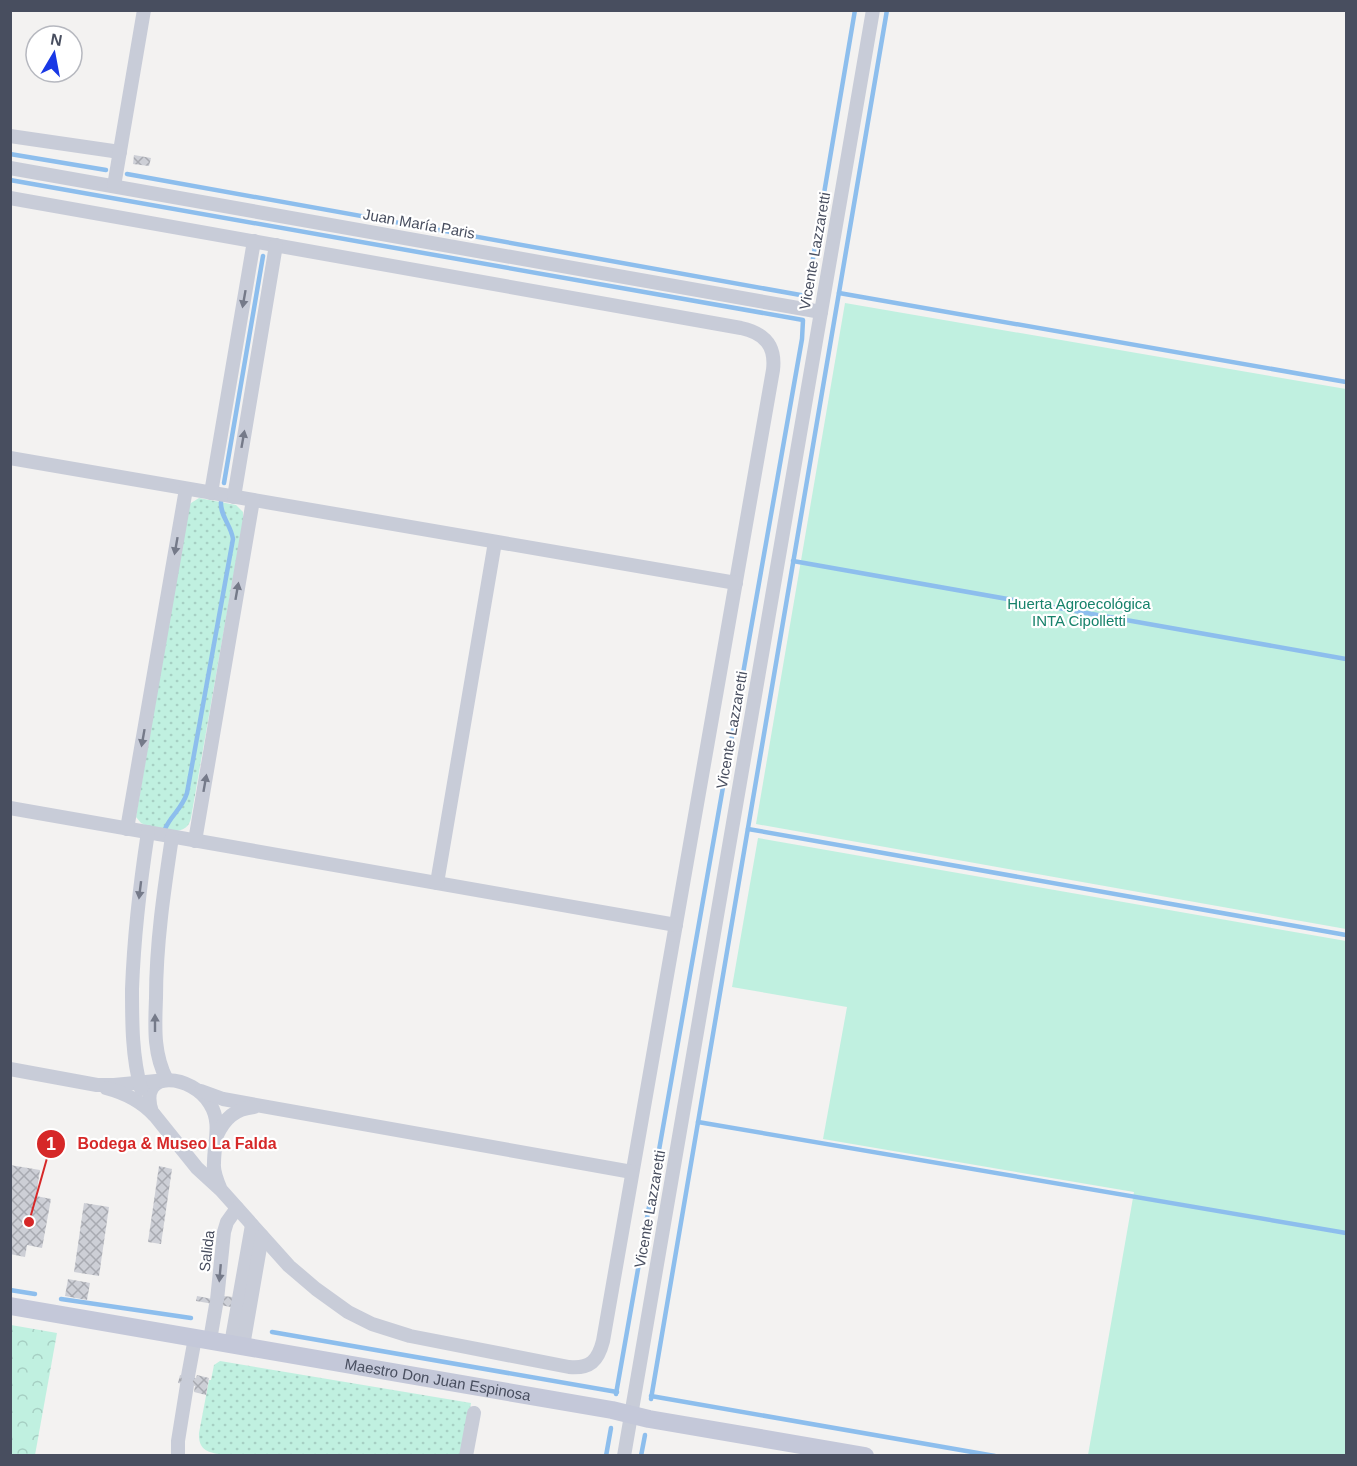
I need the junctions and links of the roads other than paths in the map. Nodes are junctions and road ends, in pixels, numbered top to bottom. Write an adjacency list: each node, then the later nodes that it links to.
1 (144, 10): 4 (street)
2 (873, 10): 10 (street, Vicente Lazzaretti)
3 (10, 136): 4 (street)
4 (120, 152): 6 (street)
5 (10, 168): 6 (street, Juan María Paris)
6 (114, 186): 10 (street, Juan María Paris)
7 (10, 198): 8 (street)
8 (254, 241): 9 (street); 13 (street, one-way to 13)
9 (276, 245): 14 (street, one-way to 9); 17 (street)
10 (821, 312): 42 (street, Vicente Lazzaretti)
11 (10, 458): 12 (street)
12 (186, 489): 13 (street); 19 (street, one-way to 19)
13 (211, 493): 14 (street)
14 (234, 497): 15 (street)
15 (253, 500): 16 (street); 22 (street, one-way to 15)
16 (495, 542): 17 (street); 23 (street)
17 (736, 583): 24 (street)
18 (10, 808): 19 (street)
19 (127, 829): 20 (street)
20 (148, 832): 21 (street); 27 (street, one-way to 27)
21 (172, 837): 22 (street); 26 (street, one-way to 21)
22 (195, 841): 23 (street)
23 (437, 883): 24 (street)
24 (676, 925): 33 (street)
25 (10, 1069): 28 (street)
26 (167, 1080): 27 (street); 29 (street); 31 (street)
27 (140, 1083): 28 (street); 31 (street)
28 (90, 1084): 31 (street)
29 (197, 1089): 30 (street); 32 (street)
30 (265, 1106): 32 (street); 33 (street)
31 (153, 1112): 34 (street)
32 (217, 1136): 34 (street)
33 (632, 1172): 37 (street)
34 (221, 1190): 35 (street)
35 (237, 1208): 36 (street); 39 (street, Salida, one-way to 39)
36 (252, 1225): 37 (street); 40 (street)
37 (262, 1236): 40 (street)
38 (10, 1306): 39 (main road, Maestro Don Juan Espinosa)
39 (202, 1339): 40 (main road, Maestro Don Juan Espinosa); 43 (street, Salida)
40 (237, 1345): 42 (main road, Maestro Don Juan Espinosa)
41 (474, 1413): 44 (street)
42 (631, 1414): 45 (street, Vicente Lazzaretti); 46 (main road, Maestro Don Juan Espinosa)
43 (179, 1455)
44 (466, 1455)
45 (624, 1455)
46 (865, 1455)

